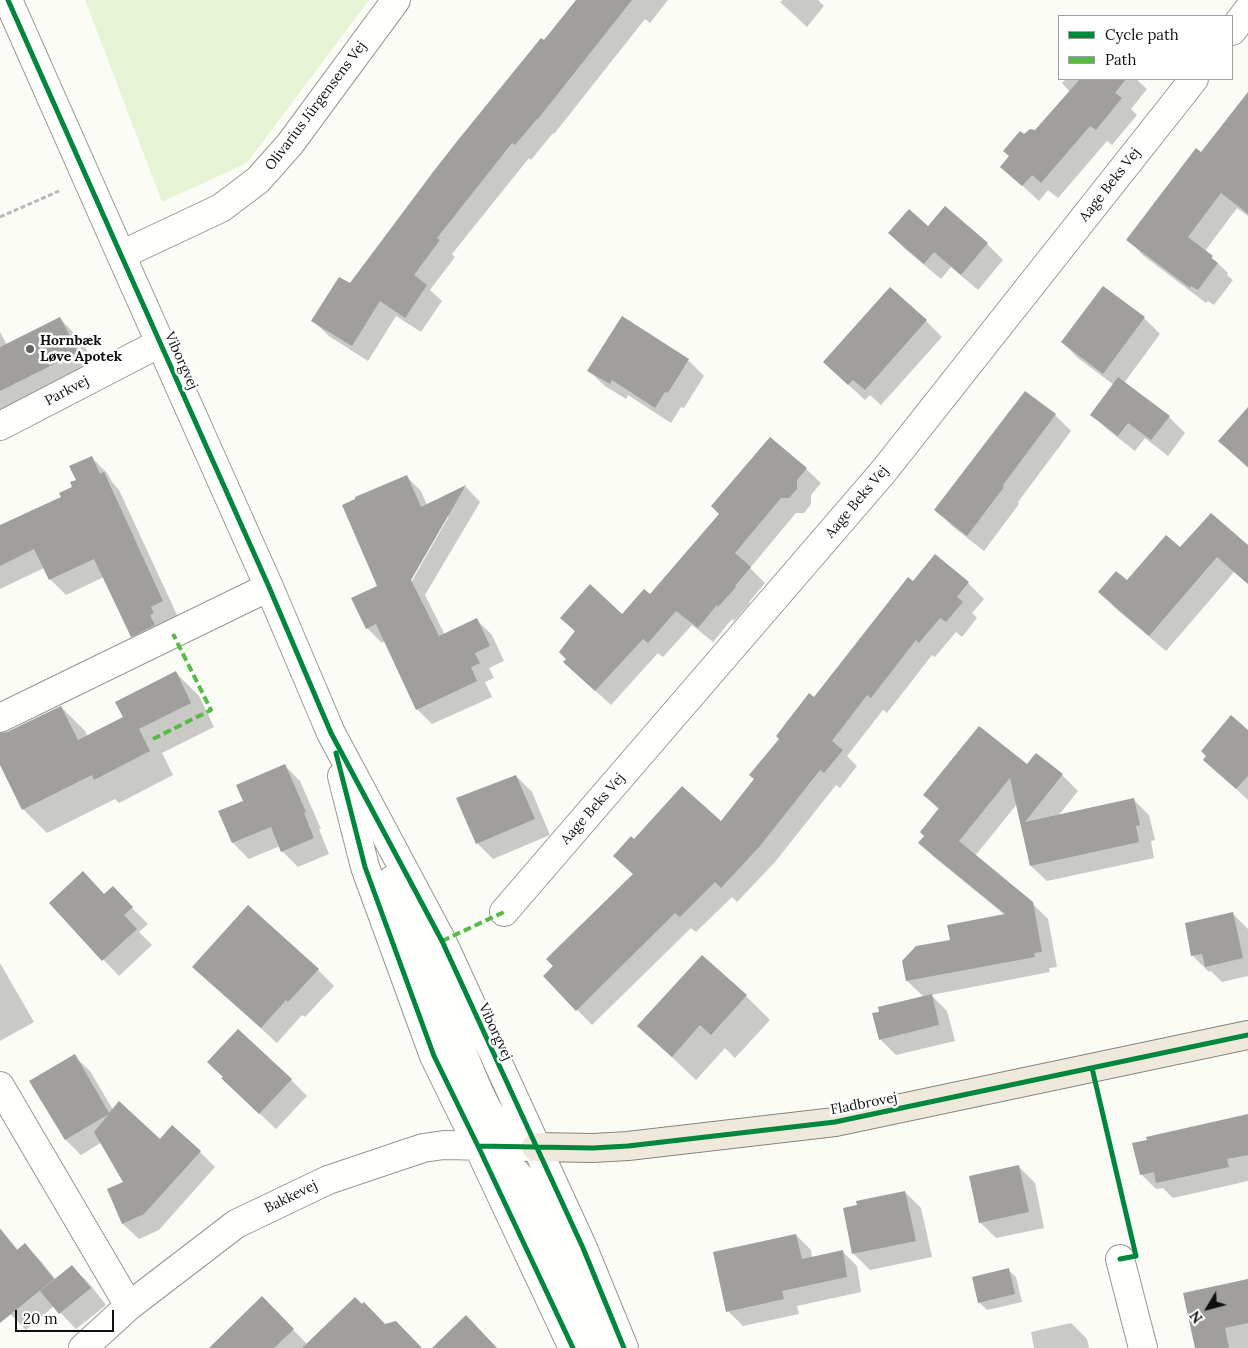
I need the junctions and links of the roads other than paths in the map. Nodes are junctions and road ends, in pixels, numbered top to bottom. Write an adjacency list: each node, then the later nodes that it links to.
1 (8, 0): 6 (street, Viborgvej)
2 (396, 0): 6 (street, Olivarius Jürgensens Vej)
3 (1248, 10): 4 (street)
4 (1233, 30)
5 (1193, 80): 12 (street, Aage Beks Vej)
6 (121, 255): 7 (street, Viborgvej)
7 (160, 343): 8 (street, Parkvej); 9 (street, Viborgvej)
8 (0, 426)
9 (269, 587): 10 (street); 11 (street, Viborgvej)
10 (0, 718)
11 (331, 732): 15 (street, Viborgvej); 16 (street, Viborgvej)
12 (504, 912)
13 (1248, 1035): 16 (main road, Fladbrovej)
14 (0, 1086): 18 (street)
15 (478, 1146): 16 (street, Fladbrovej); 18 (street, Bakkevej); 20 (street, Viborgvej); 21 (street)
16 (536, 1147): 22 (street, Viborgvej)
17 (1120, 1259): 23 (street)
18 (129, 1306): 19 (street, Bakkevej)
19 (83, 1348)
20 (573, 1348)
21 (602, 1348)
22 (624, 1348)
23 (1143, 1348)

